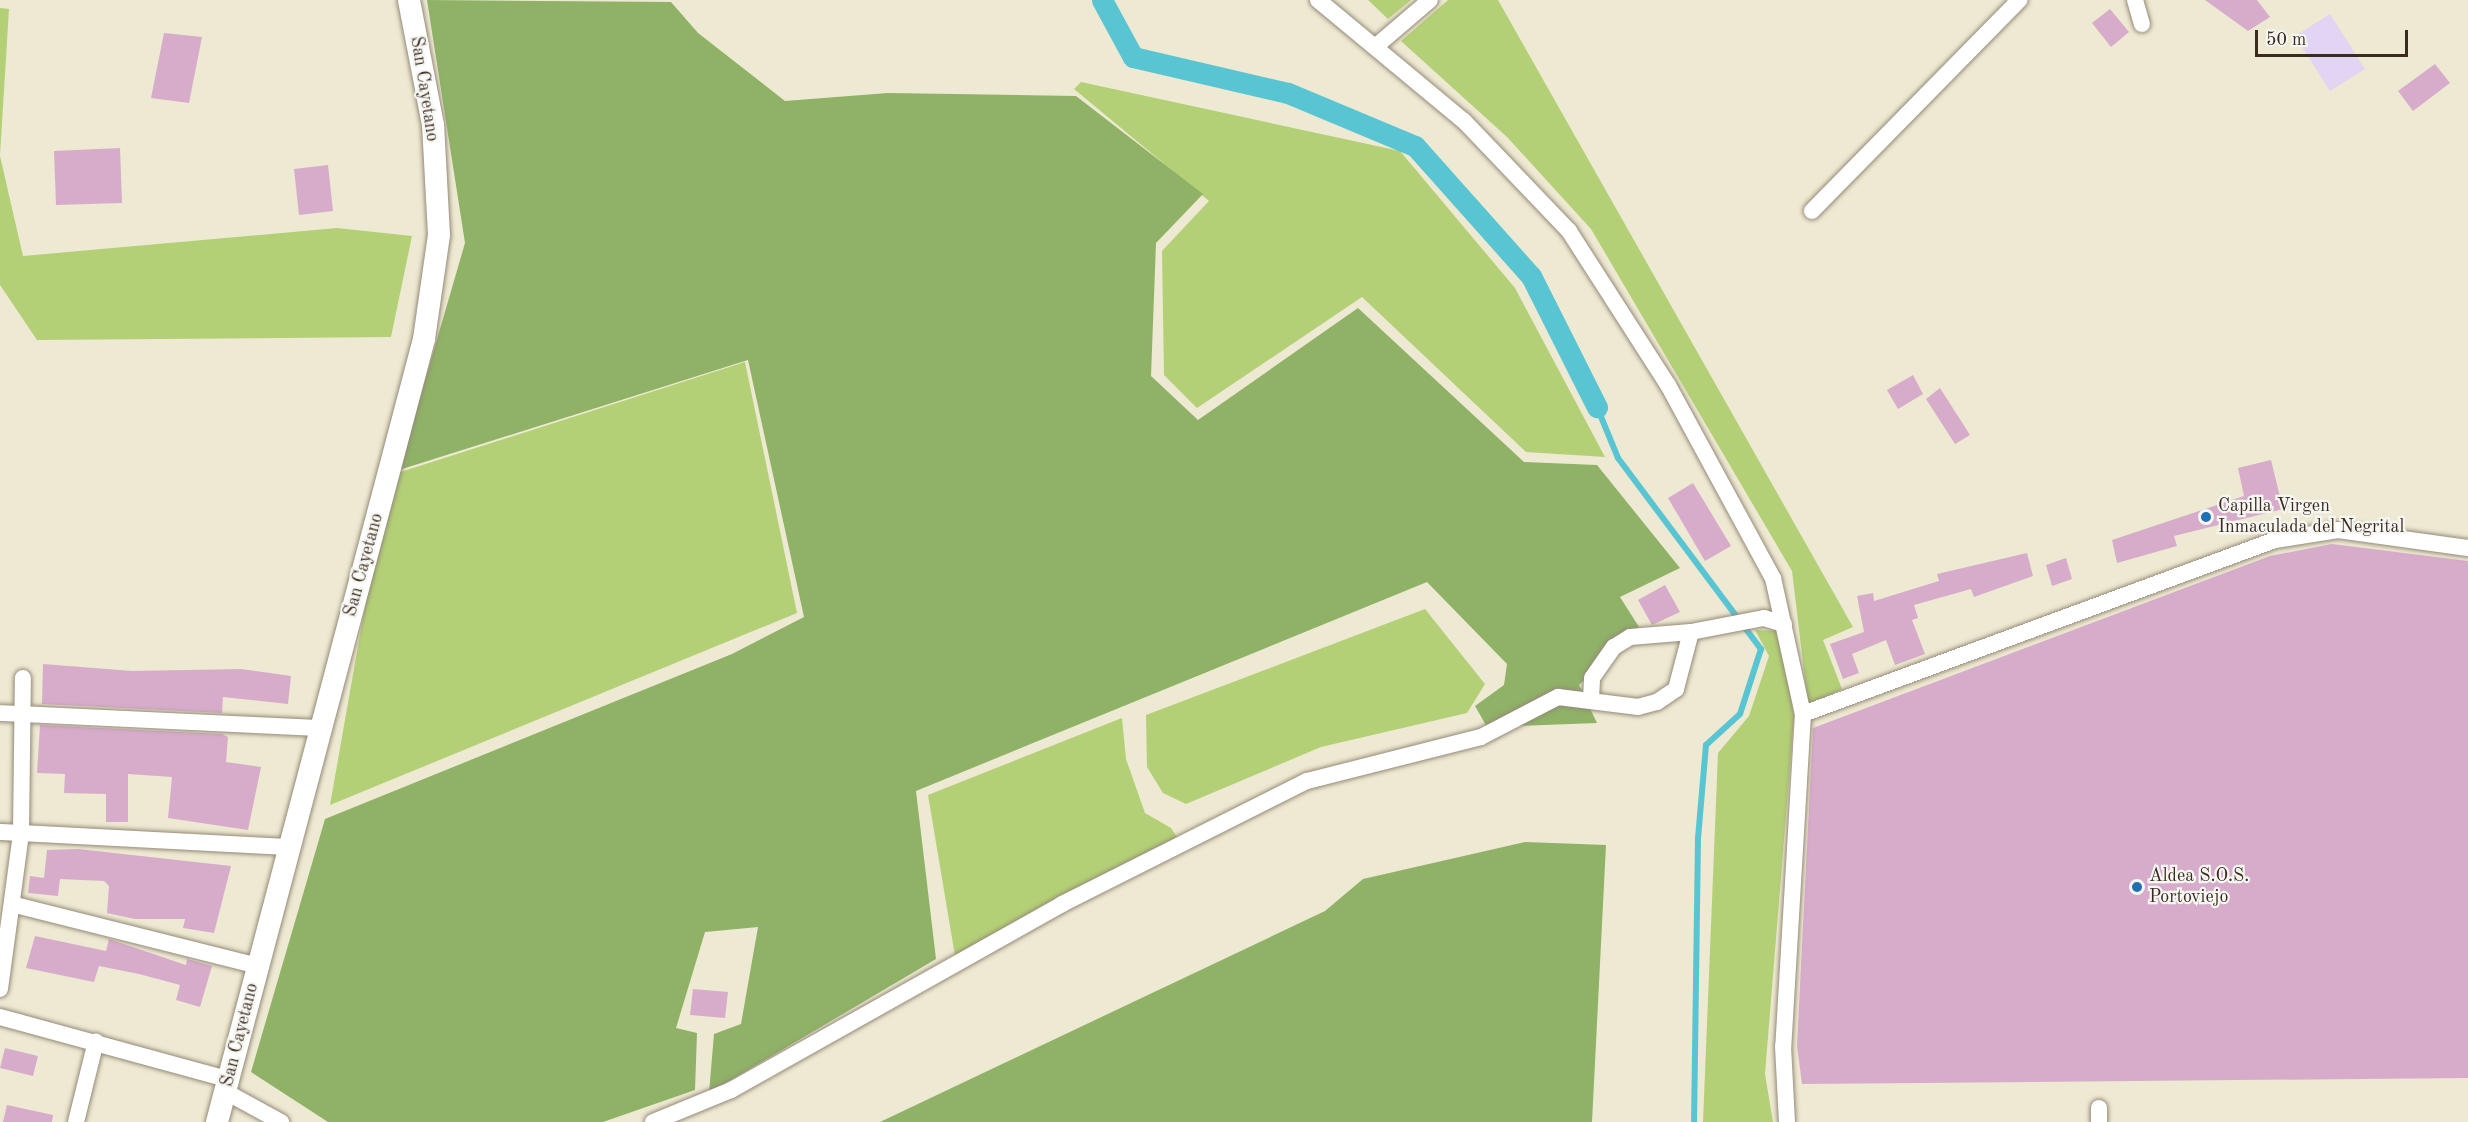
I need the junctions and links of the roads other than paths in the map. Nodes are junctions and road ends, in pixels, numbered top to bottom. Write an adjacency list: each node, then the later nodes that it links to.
1 (409, 0): 17 (main road, San Cayetano)
2 (1318, 0): 7 (street)
3 (1430, 0): 7 (street)
4 (2019, 0): 8 (street)
5 (2135, 0): 6 (street)
6 (2142, 24)
7 (1375, 47): 10 (street)
8 (1812, 211)
9 (2468, 548): 16 (street)
10 (1784, 624): 11 (street); 16 (street)
11 (1691, 632): 13 (street); 13 (street)
12 (23, 678): 15 (street)
13 (1591, 699): 30 (street)
14 (0, 713): 15 (street)
15 (26, 714): 17 (street); 19 (street)
16 (1803, 714): 31 (street)
17 (321, 728): 20 (main road, San Cayetano)
18 (0, 831): 19 (street)
19 (21, 832): 20 (street); 21 (street)
20 (289, 847): 22 (main road, San Cayetano)
21 (15, 905): 22 (street); 23 (street)
22 (258, 966): 26 (main road, San Cayetano)
23 (0, 989)
24 (0, 1017): 25 (street)
25 (96, 1041): 26 (street); 27 (street)
26 (228, 1086): 28 (main road, San Cayetano); 29 (street)
27 (76, 1122)
28 (217, 1122)
29 (281, 1122)
30 (653, 1122)
31 (1787, 1122)

